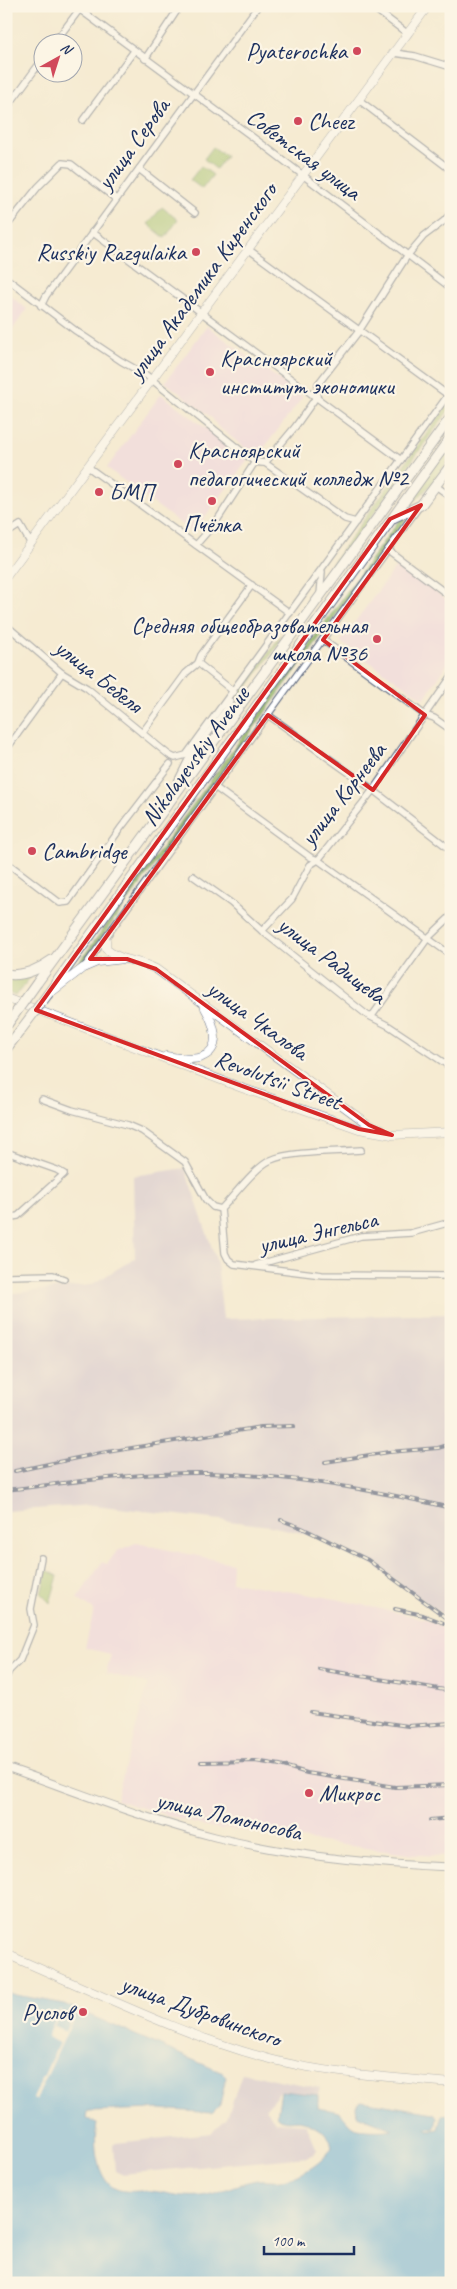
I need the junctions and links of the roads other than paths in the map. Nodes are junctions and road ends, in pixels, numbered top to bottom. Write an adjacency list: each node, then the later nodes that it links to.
1 (180, 6): 10 (street)
2 (258, 6): 13 (street, улица Серова)
3 (371, 6): 7 (street)
4 (428, 6): 7 (main road, улица Академика Киренского)
5 (79, 7): 6 (street); 8 (street, Советская улица)
6 (62, 32)
7 (408, 34): 9 (main road, улица Академика Киренского)
8 (134, 51): 10 (street, Советская улица); 16 (street)
9 (394, 53): 11 (street); 14 (main road, улица Академика Киренского)
10 (144, 59): 13 (street, Советская улица)
11 (451, 67)
12 (32, 74): 15 (street)
13 (193, 94): 17 (street, улица Серова); 19 (street, Советская улица)
14 (359, 100): 18 (street); 19 (main road, улица Академика Киренского)
15 (6, 109)
16 (83, 120)
17 (138, 169): 20 (street, улица Серова); 21 (street)
18 (451, 170)
19 (302, 175): 25 (main road, улица Академика Киренского); 26 (street, Советская улица)
20 (116, 199): 23 (street); 24 (street, улица Серова)
21 (195, 213)
22 (451, 213): 26 (street)
23 (6, 227)
24 (92, 232): 29 (street, улица Серова); 30 (street)
25 (248, 250): 30 (main road, улица Академика Киренского); 31 (street)
26 (407, 256): 28 (street, Советская улица); 31 (street)
27 (6, 278): 29 (street)
28 (451, 288)
29 (41, 306): 32 (street)
30 (202, 312): 32 (main road, улица Академика Киренского); 34 (street)
31 (359, 331): 33 (street); 34 (street)
32 (152, 380): 38 (street); 41 (main road, улица Академика Киренского)
33 (449, 393): 37 (street)
34 (316, 396): 37 (street); 39 (street)
35 (451, 417): 55 (main road, Nikolayevskiy Avenue)
36 (451, 437): 45 (main road, Nikolayevskiy Avenue)
37 (401, 460): 46 (street)
38 (255, 462): 39 (street); 49 (street)
39 (265, 464): 46 (street)
40 (451, 465): 42 (main road)
41 (88, 467): 48 (main road, улица Академика Киренского); 49 (street)
42 (436, 486): 43 (street); 44 (main road)
43 (451, 497)
44 (421, 505): 45 (main road); 50 (street)
45 (390, 519): 85 (main road, Nikolayevskiy Avenue)
46 (356, 522): 51 (street)
47 (6, 534): 48 (street)
48 (31, 544): 52 (main road, улица Академика Киренского)
49 (196, 545): 53 (street)
50 (388, 550): 54 (street); 58 (street)
51 (322, 570): 55 (street); 56 (street)
52 (6, 577)
53 (252, 584): 56 (street); 59 (street)
54 (451, 597)
55 (319, 599): 71 (main road, Nikolayevskiy Avenue)
56 (290, 612): 62 (street)
57 (6, 625): 60 (street, улица Бебеля)
58 (322, 640): 63 (street); 64 (street)
59 (198, 663): 62 (street); 66 (street)
60 (62, 673): 66 (street, улица Бебеля); 67 (street)
61 (451, 677): 64 (street, улица Корнеева)
62 (234, 692): 66 (street, улица Бебеля); 71 (street)
63 (268, 715): 69 (street); 70 (street)
64 (425, 715): 65 (street); 70 (street, улица Корнеева)
65 (451, 730)
66 (142, 733)
67 (6, 750)
68 (170, 764): 74 (street)
69 (216, 788): 73 (street); 79 (street)
70 (373, 790): 72 (street); 73 (street, улица Корнеева)
71 (161, 814): 81 (main road, Nikolayevskiy Avenue)
72 (451, 850)
73 (318, 860): 77 (street, улица Корнеева); 78 (street)
74 (6, 862)
75 (193, 876): 77 (street, улица Радищева)
76 (451, 916): 78 (street)
77 (262, 931): 88 (street, улица Радищева)
78 (428, 938): 80 (street); 88 (street)
79 (106, 940): 82 (main road, улица Чкалова); 83 (street)
80 (451, 955)
81 (58, 956): 84 (main road); 89 (main road, Nikolayevskiy Avenue, bridge)
82 (127, 959): 83 (main road); 87 (main road, улица Чкалова)
83 (83, 968): 85 (main road)
84 (6, 974)
85 (48, 994): 90 (main road, Nikolayevskiy Avenue, bridge)
86 (6, 998): 91 (main road, Revolutsii Street)
87 (203, 1004): 91 (main road); 95 (main road, улица Чкалова)
88 (372, 1016): 92 (street, улица Радищева)
89 (6, 1025)
90 (6, 1049)
91 (154, 1055): 95 (main road, Revolutsii Street)
92 (451, 1070)
93 (42, 1099): 98 (street)
94 (451, 1132): 95 (main road, Revolutsii Street)
95 (392, 1135)
96 (361, 1150): 98 (street)
97 (6, 1152): 99 (street)
98 (221, 1209): 101 (street)
99 (6, 1218)
100 (451, 1222): 101 (street, улица Энгельса)
101 (251, 1266): 103 (street)
102 (6, 1276): 104 (street)
103 (451, 1276)
104 (64, 1279)
105 (40, 1558): 106 (street)
106 (6, 1678)
107 (6, 1767): 108 (street, улица Ломоносова)
108 (451, 1867)
109 (6, 1954): 110 (main road, улица Дубровинского)
110 (451, 2083)

